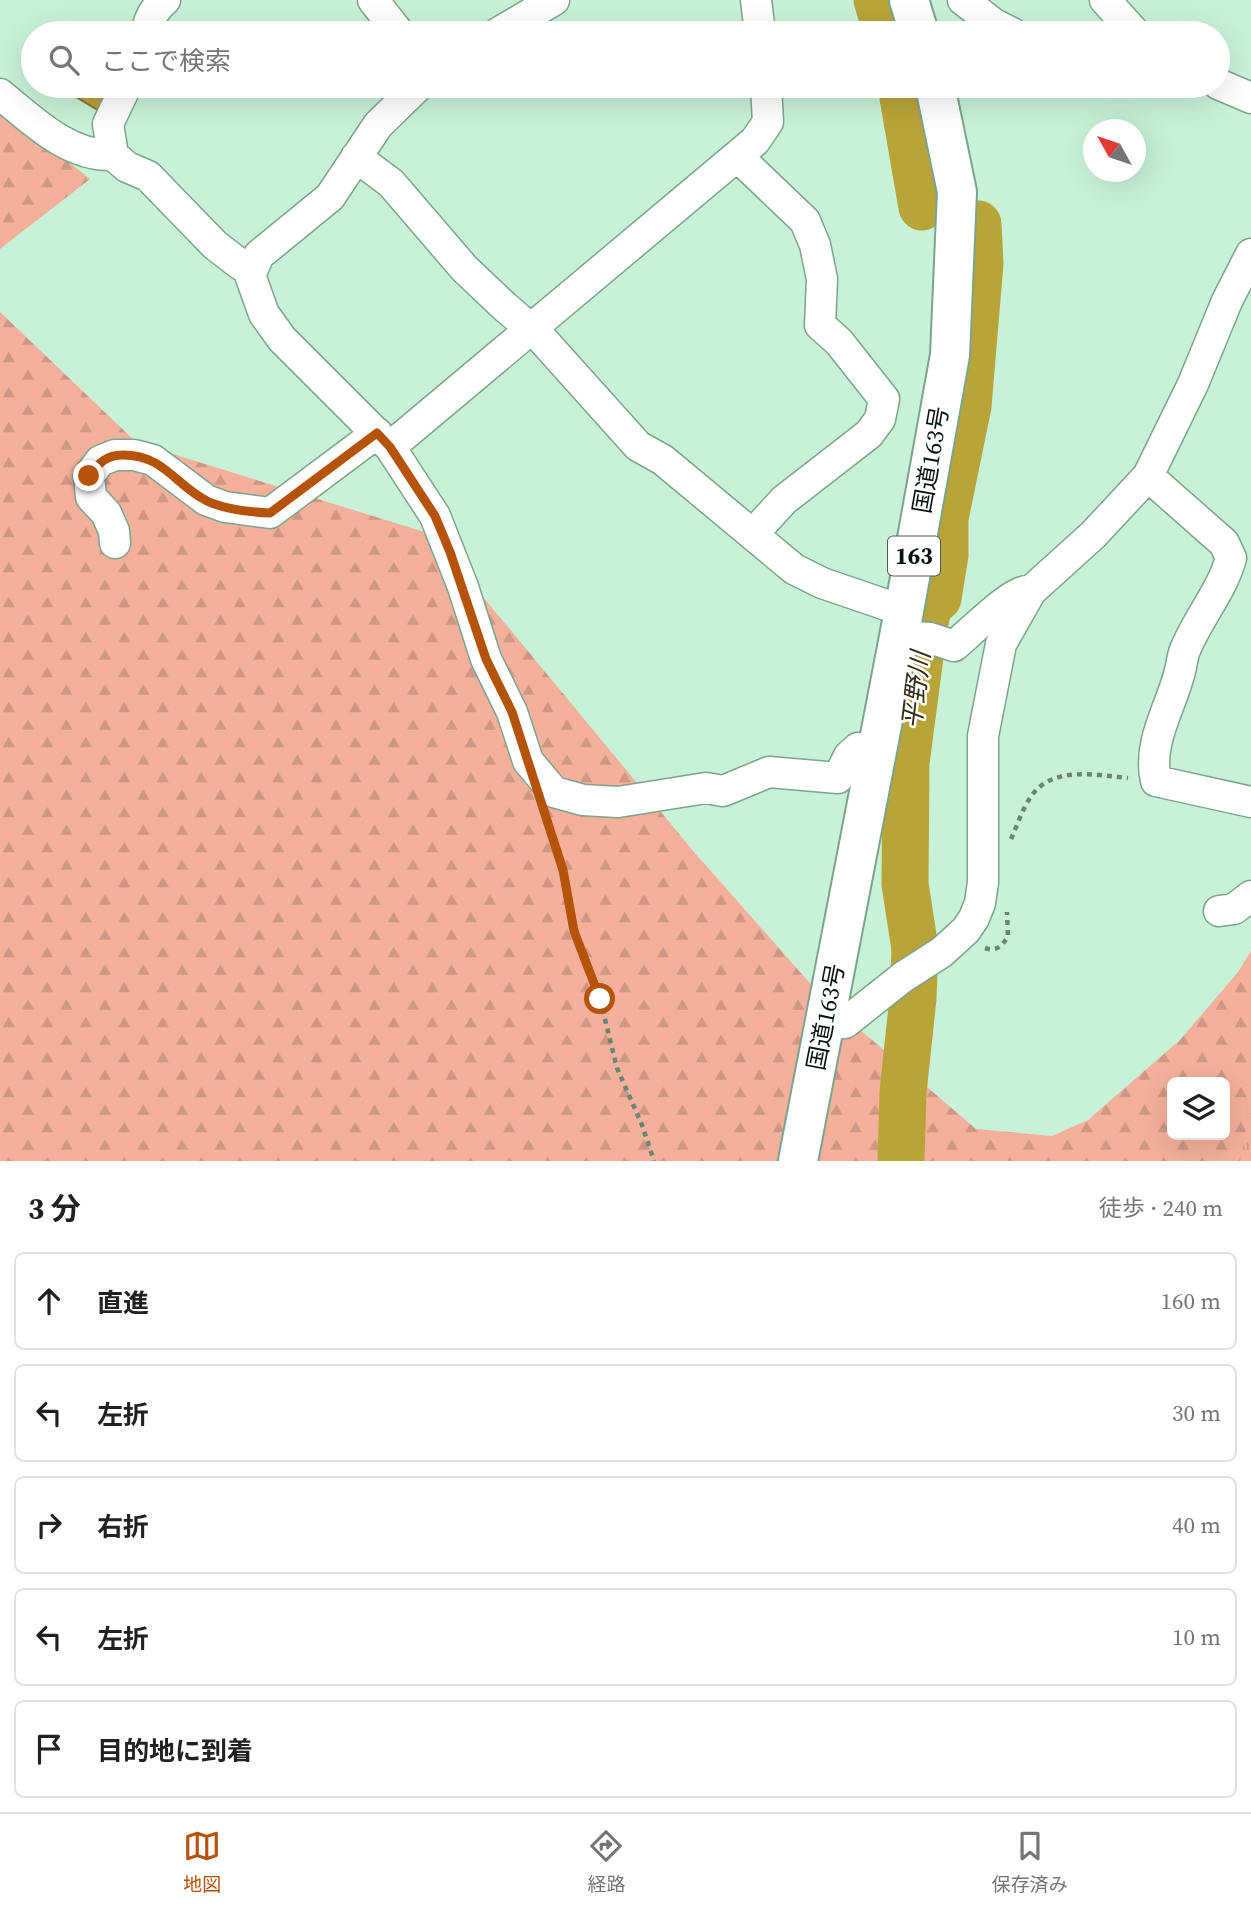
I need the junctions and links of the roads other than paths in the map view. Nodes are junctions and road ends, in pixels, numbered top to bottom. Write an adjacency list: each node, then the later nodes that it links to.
1 (130, 0): 9 (street)
2 (165, 0): 10 (street)
3 (373, 0): 11 (street)
4 (554, 0): 12 (street)
5 (756, 0): 13 (street)
6 (909, 0): 14 (highway)
7 (963, 0): 15 (street)
8 (1105, 0): 16 (street)
9 (145, 21)
10 (151, 21)
11 (390, 21)
12 (518, 21)
13 (759, 21)
14 (915, 21)
15 (990, 21)
16 (1124, 21)
17 (1230, 89): 23 (street)
18 (0, 94): 24 (street)
19 (120, 98): 24 (street)
20 (406, 98): 26 (street)
21 (767, 98): 25 (street)
22 (937, 98): 35 (highway, 国道163号 / 163)
23 (1251, 98)
24 (113, 155): 28 (street)
25 (737, 156): 29 (street); 32 (street)
26 (356, 158): 28 (street); 29 (street)
27 (1251, 254): 31 (street)
28 (253, 269): 30 (street)
29 (533, 328): 30 (street); 32 (street)
30 (384, 440): 33 (street); 36 (street)
31 (1148, 476): 34 (street); 37 (street)
32 (753, 534): 35 (street)
33 (115, 543)
34 (1031, 591): 35 (street); 40 (street)
35 (912, 630): 36 (highway, 国道163号 / 163)
36 (877, 752): 40 (highway, 国道163号 / 163)
37 (1251, 802)
38 (1251, 896): 39 (street)
39 (1219, 911)
40 (824, 1024): 41 (highway, 国道163号 / 163)
41 (798, 1161)

